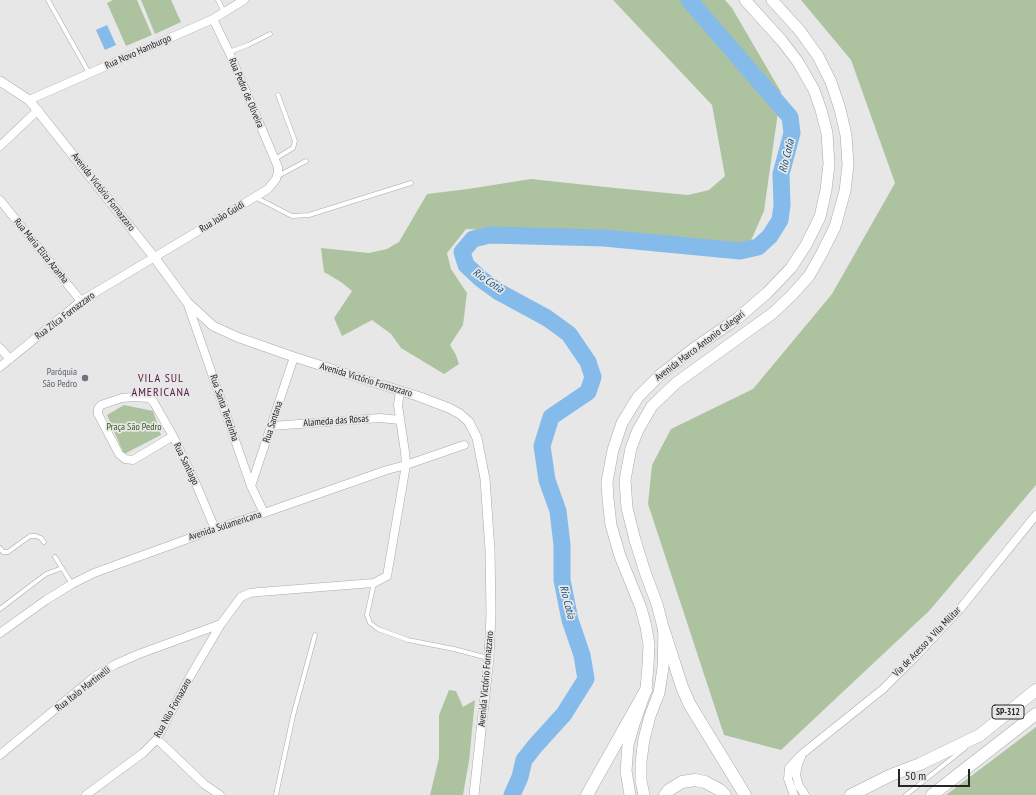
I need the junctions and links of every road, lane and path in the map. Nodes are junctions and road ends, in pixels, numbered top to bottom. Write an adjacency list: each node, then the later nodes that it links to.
1 (48, 0): 10 (lane)
2 (218, 0): 6 (lane)
3 (244, 0): 6 (street, Rua Novo Hamburgo)
4 (745, 0): 51 (main road, Avenida Marco Antonio Calegari)
5 (772, 0): 47 (main road, Avenida Marco Antonio Calegari)
6 (224, 12): 7 (street, Rua Novo Hamburgo)
7 (213, 19): 9 (street, Rua Pedro de Oliveira); 10 (street, Rua Novo Hamburgo)
8 (270, 34): 9 (lane)
9 (229, 52): 16 (street, Rua Pedro de Oliveira)
10 (89, 73): 13 (street, Rua Novo Hamburgo)
11 (0, 81): 13 (street, Avenida Victório Fornazzaro)
12 (278, 95): 16 (lane)
13 (29, 100): 14 (street, Avenida Victório Fornazzaro)
14 (38, 110): 15 (street); 22 (street, Avenida Victório Fornazzaro)
15 (0, 146)
16 (275, 159): 18 (street, Rua Pedro de Oliveira)
17 (306, 161): 18 (lane)
18 (277, 176): 20 (street, Rua João Guidi)
19 (412, 183): 20 (lane)
20 (254, 197): 22 (street, Rua João Guidi)
21 (0, 200): 23 (street, Rua Maria Eliza Azanha)
22 (154, 257): 23 (street, Rua Zilca Fornazzaro); 24 (street, Avenida Victório Fornazzaro)
23 (81, 301): 27 (street, Rua Zilca Fornazzaro)
24 (187, 302): 26 (street, Avenida Victório Fornazzaro); 35 (street, Rua Santa Terezinha)
25 (0, 348): 27 (street)
26 (294, 358): 29 (street, Avenida Victório Fornazzaro); 31 (street, Rua Santana)
27 (10, 359): 28 (street, Rua Zilca Fornazzaro)
28 (0, 367)
29 (400, 391): 30 (street); 50 (street, Avenida Victório Fornazzaro)
30 (400, 420): 31 (street, Alameda das Rosas); 34 (street)
31 (272, 426): 35 (street, Rua Santana)
32 (173, 436): 32 (street, Rua Santiago); 38 (street, Rua Santiago)
33 (464, 445): 34 (street, Avenida Sulamericana)
34 (406, 465): 36 (street, Avenida Sulamericana); 43 (street)
35 (251, 486): 36 (street, Rua Santa Terezinha)
36 (264, 513): 38 (street, Avenida Sulamericana)
37 (1036, 515): 56 (street, Via de Acesso à Vila Militar)
38 (215, 529): 44 (street, Avenida Sulamericana)
39 (44, 542): 40 (lane)
40 (0, 548)
41 (54, 557): 42 (lane)
42 (62, 568): 44 (lane); 45 (lane)
43 (374, 583): 46 (street, Rua Nilo Fornazaro); 50 (lane)
44 (72, 584): 48 (street, Avenida Sulamericana)
45 (0, 609)
46 (221, 624): 55 (street, Rua Nilo Fornazaro); 57 (street, Rua Italo Martinelli)
47 (664, 631): 64 (main road, Avenida Marco Antonio Calegari); 67 (main road)
48 (0, 633)
49 (315, 635): 60 (lane)
50 (489, 658): 61 (street, Avenida Victório Fornazzaro)
51 (646, 690): 62 (main road); 63 (main road, Avenida Marco Antonio Calegari)
52 (1036, 690): 54 (main road, SP-312)
53 (1036, 714): 72 (main road, SP-312)
54 (980, 735): 70 (main road, SP-312); 71 (lane)
55 (157, 739): 58 (street, Rua Nilo Fornazaro); 59 (street)
56 (802, 754): 68 (street, Via de Acesso à Vila Militar); 69 (street)
57 (0, 755)
58 (86, 795)
59 (220, 795)
60 (276, 795)
61 (474, 795)
62 (587, 795)
63 (630, 795)
64 (644, 795)
65 (665, 795): 66 (main road)
66 (725, 795)
67 (745, 795)
68 (794, 795)
69 (805, 795)
70 (851, 795)
71 (906, 795)
72 (932, 795)

